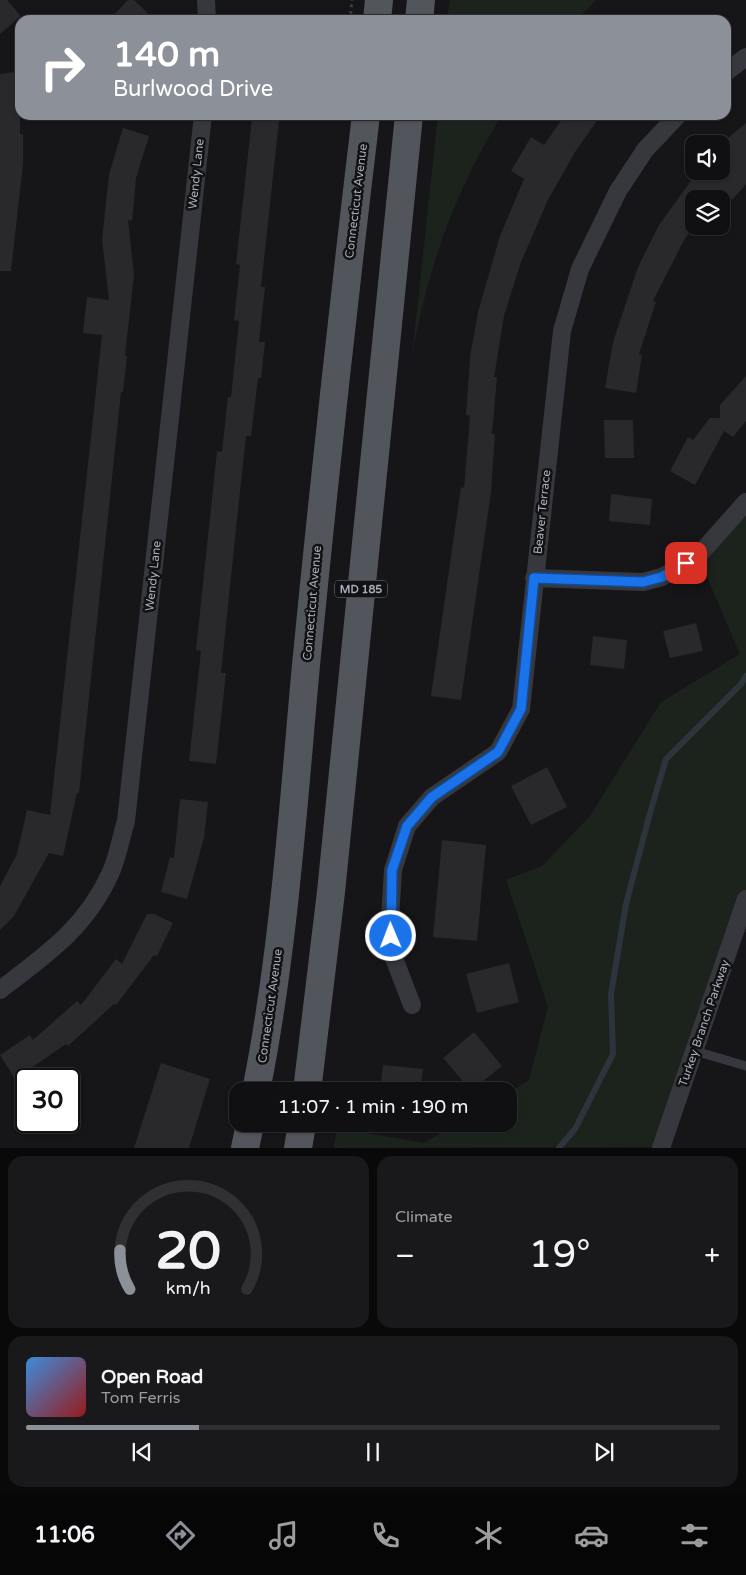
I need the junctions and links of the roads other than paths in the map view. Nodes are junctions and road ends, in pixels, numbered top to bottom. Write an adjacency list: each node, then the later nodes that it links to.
1 (206, 0): 4 (street)
2 (379, 0): 5 (main road)
3 (421, 0): 6 (main road)
4 (207, 15)
5 (378, 15)
6 (420, 15)
7 (746, 57): 8 (street)
8 (731, 68)
9 (202, 120): 16 (street, Wendy Lane)
10 (365, 120): 20 (main road, Connecticut Avenue)
11 (408, 120): 21 (main road, MD 185)
12 (673, 120): 14 (street, Beaver Terrace)
13 (746, 502): 14 (street)
14 (534, 578): 17 (street, Beaver Terrace)
15 (746, 899): 18 (street, Turkey Branch Parkway)
16 (0, 990)
17 (412, 1006)
18 (695, 1051): 19 (lane); 26 (street, Turkey Branch Parkway)
19 (746, 1066)
20 (258, 1082)
21 (308, 1082)
22 (248, 1132): 24 (main road)
23 (301, 1132): 25 (main road)
24 (245, 1148)
25 (298, 1148)
26 (661, 1148)

